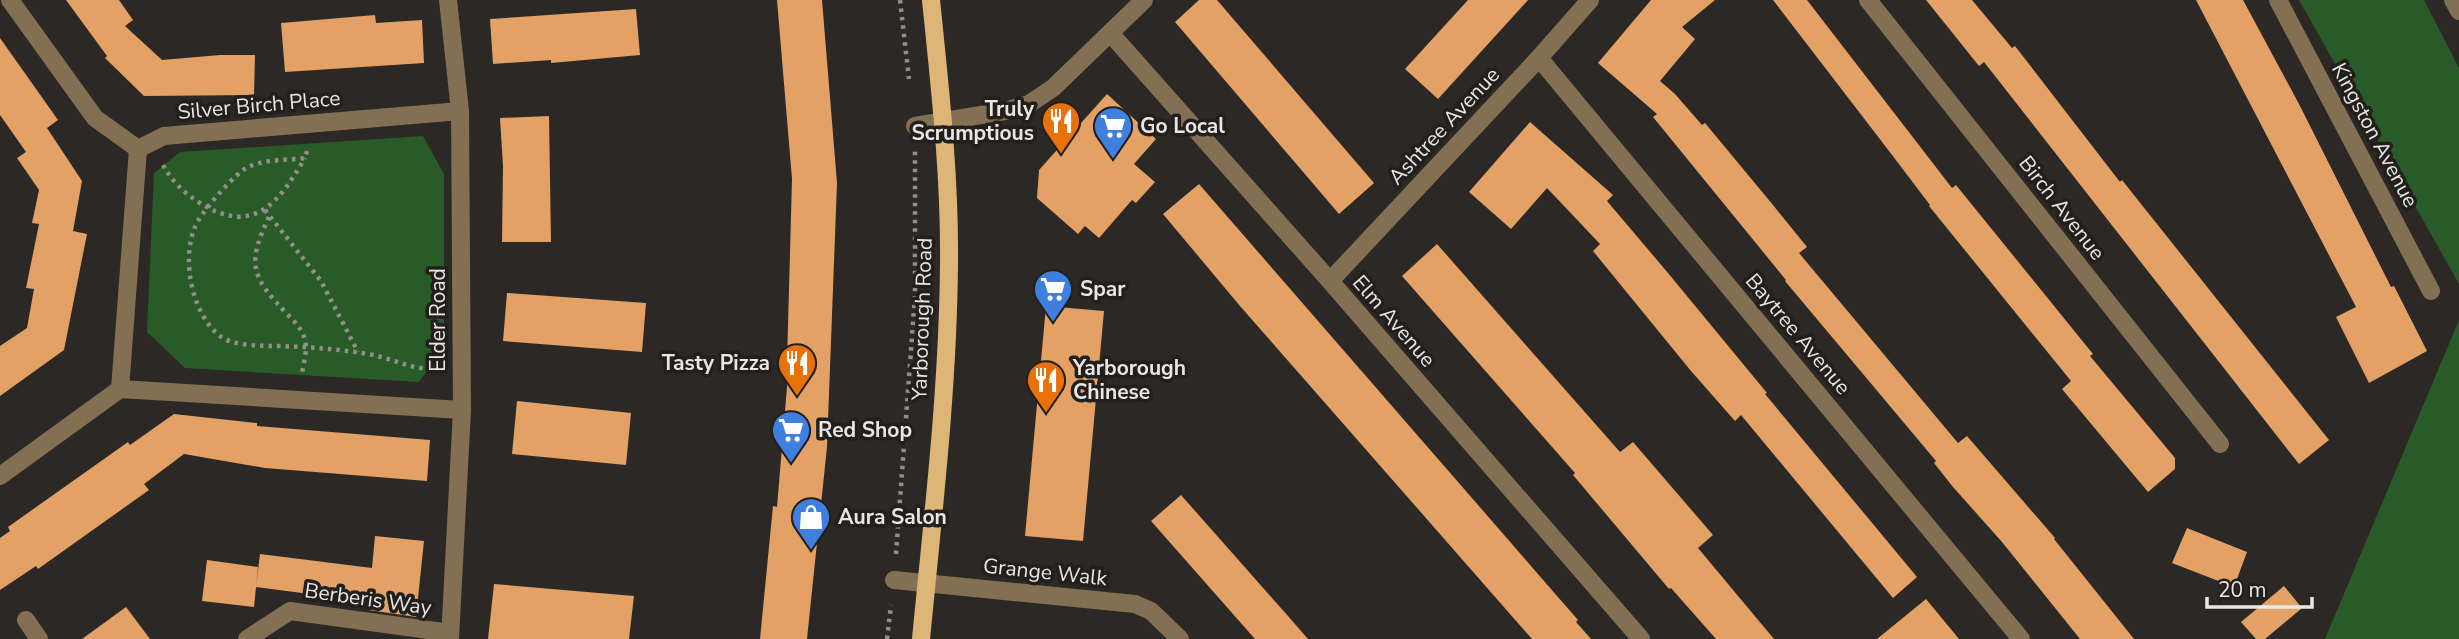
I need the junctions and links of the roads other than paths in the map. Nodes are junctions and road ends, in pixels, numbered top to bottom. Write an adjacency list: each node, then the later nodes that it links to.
1 (10, 0): 15 (street)
2 (448, 0): 12 (street, Elder Road)
3 (931, 0): 13 (main road, Yarborough Road)
4 (1144, 0): 10 (street)
5 (1590, 0): 11 (street, Ashtree Avenue)
6 (1868, 0): 20 (street, Birch Avenue)
7 (2278, 0): 17 (street, Kingston Avenue)
8 (2453, 0): 9 (street)
9 (2459, 11)
10 (1111, 34): 13 (street); 16 (street, Elm Avenue)
11 (1539, 58): 16 (street, Ashtree Avenue); 31 (street, Baytree Avenue)
12 (460, 111): 15 (street, Silver Birch Place); 19 (street, Elder Road)
13 (944, 122): 14 (street); 23 (main road, Yarborough Road)
14 (915, 126)
15 (138, 149): 18 (street)
16 (1329, 281): 30 (street, Elm Avenue)
17 (2431, 290)
18 (120, 389): 19 (street); 21 (street)
19 (462, 410): 25 (street, Elder Road)
20 (2220, 444)
21 (0, 476)
22 (894, 580): 23 (street, Grange Walk)
23 (926, 584): 28 (main road, Yarborough Road); 29 (street, Grange Walk)
24 (26, 620): 26 (street)
25 (450, 636): 27 (street, Berberis Way)
26 (39, 639)
27 (247, 639)
28 (921, 639)
29 (1180, 639)
30 (1641, 639)
31 (2021, 639)

